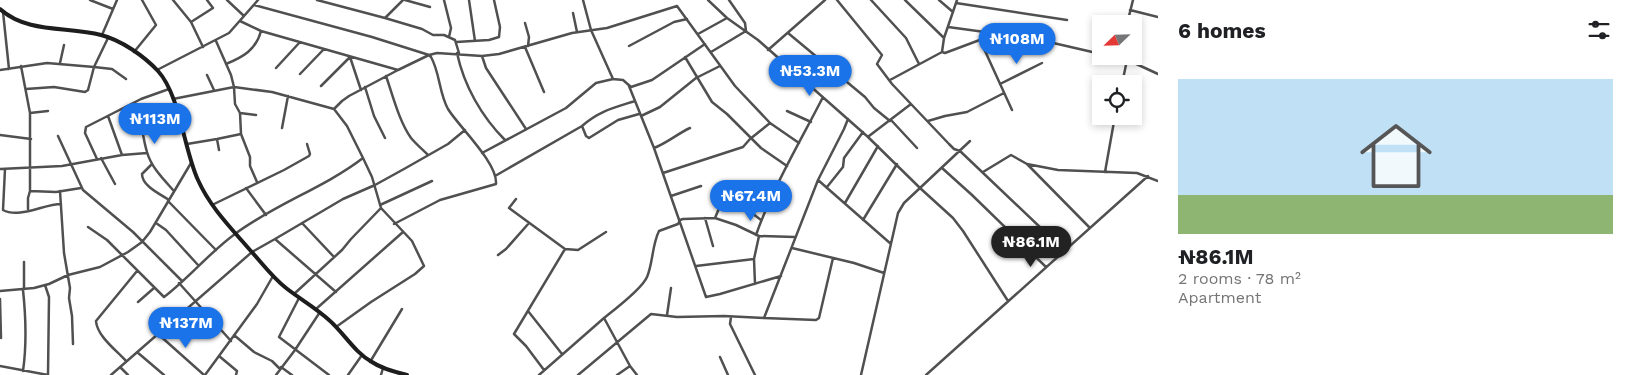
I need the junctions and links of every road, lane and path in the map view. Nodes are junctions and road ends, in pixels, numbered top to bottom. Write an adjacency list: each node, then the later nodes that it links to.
1 (90, 0): 25 (street)
2 (116, 0): 25 (street)
3 (142, 0): 64 (street)
4 (173, 0): 38 (street)
5 (208, 0): 38 (street)
6 (227, 0): 31 (street)
7 (258, 0): 23 (street)
8 (317, 0): 33 (street)
9 (404, 0): 24 (street); 33 (street)
10 (444, 0): 49 (street)
11 (469, 0): 54 (street)
12 (494, 0): 54 (street)
13 (583, 0): 41 (street)
14 (708, 0): 34 (street)
15 (729, 0): 43 (street)
16 (825, 0): 45 (street)
17 (837, 0): 93 (street)
18 (871, 0): 76 (street)
19 (905, 0): 51 (street)
20 (939, 0): 29 (street)
21 (1133, 0): 26 (street)
22 (956, 2): 29 (street); 36 (street)
23 (254, 5): 31 (street); 69 (street)
24 (430, 7)
25 (113, 9): 47 (street)
26 (1130, 10): 30 (street); 32 (street)
27 (2, 11): 47 (street); 82 (street)
28 (573, 12): 44 (street)
29 (952, 12): 40 (street)
30 (1129, 15)
31 (244, 16): 37 (street)
32 (1158, 17)
33 (385, 18): 49 (street)
34 (727, 18): 43 (street); 46 (street)
35 (687, 19): 41 (street); 46 (street); 59 (street)
36 (1068, 20)
37 (240, 21): 42 (street); 52 (street)
38 (191, 22): 60 (street)
39 (526, 24): 61 (street)
40 (948, 28): 48 (street); 51 (street)
41 (591, 30): 44 (street); 92 (street)
42 (261, 31): 55 (street); 75 (street)
43 (746, 31): 63 (street); 65 (street)
44 (577, 32): 61 (street)
45 (788, 33): 63 (street); 121 (street)
46 (698, 34): 57 (street)
47 (102, 35): 50 (street)
48 (994, 35): 53 (street); 67 (street)
49 (448, 37): 56 (street)
50 (108, 38): 64 (street); 80 (street)
51 (944, 38): 66 (street)
52 (216, 40): 60 (street); 75 (street)
53 (980, 40): 66 (street); 94 (street)
54 (476, 41): 56 (street)
55 (300, 42): 62 (street); 81 (street)
56 (456, 42): 68 (street)
57 (705, 44): 65 (street); 72 (street)
58 (64, 45): 73 (street)
59 (629, 46)
60 (203, 47): 84 (street)
61 (526, 47): 70 (street); 103 (street)
62 (324, 49): 71 (street); 86 (street)
63 (768, 50): 106 (street)
64 (134, 52): 84 (street)
65 (711, 52): 79 (street)
66 (942, 52): 76 (street)
67 (1092, 52)
68 (458, 53): 69 (street); 70 (street); 140 (street)
69 (429, 55): 85 (street); 129 (street)
70 (482, 56): 130 (street)
71 (350, 57): 85 (street); 95 (street); 102 (street)
72 (684, 57): 90 (street); 96 (street)
73 (60, 63): 78 (street); 80 (street)
74 (1042, 63): 94 (street)
75 (226, 64): 97 (street)
76 (919, 64): 93 (street)
77 (1138, 65): 87 (street)
78 (22, 66): 82 (street); 99 (street)
79 (720, 66): 90 (street); 124 (street)
80 (94, 67): 91 (street); 99 (street)
81 (276, 68)
82 (9, 69): 83 (street)
83 (0, 70)
84 (157, 70): 100 (street)
85 (398, 70): 89 (street)
86 (300, 74)
87 (1158, 74)
88 (207, 75): 101 (street)
89 (386, 76): 98 (street); 153 (street)
90 (696, 78): 118 (street); 139 (street)
91 (126, 79)
92 (613, 79): 96 (street); 130 (street)
93 (890, 80): 110 (street)
94 (1000, 84): 104 (street)
95 (321, 86)
96 (629, 86): 108 (street)
97 (234, 87): 101 (street); 105 (street); 116 (street)
98 (365, 87): 102 (street); 136 (street)
99 (26, 89): 115 (street)
100 (170, 89): 107 (street); 109 (street)
101 (214, 90): 107 (street)
102 (361, 90): 111 (street)
103 (544, 92)
104 (1004, 93): 112 (street); 122 (street)
105 (288, 96): 111 (street); 127 (street)
106 (823, 97): 120 (street); 123 (street)
107 (173, 99): 143 (street)
108 (635, 101): 118 (street); 126 (street)
109 (135, 103): 119 (street); 150 (street)
110 (911, 104): 121 (street); 122 (street)
111 (334, 109): 154 (street)
112 (1012, 110)
113 (48, 111): 115 (street)
114 (788, 111): 123 (street)
115 (30, 113): 137 (street)
116 (240, 113): 117 (street); 132 (street)
117 (256, 115)
118 (640, 115): 126 (street); 146 (street)
119 (108, 116): 152 (street); 155 (street)
120 (848, 118): 131 (street); 171 (street)
121 (890, 120): 135 (street); 147 (street)
122 (928, 121): 149 (street)
123 (811, 122): 142 (street)
124 (770, 123): 139 (street); 142 (street)
125 (1113, 125): 167 (street)
126 (582, 126): 169 (street)
127 (282, 128)
128 (690, 128): 146 (street)
129 (465, 130): 151 (street); 153 (street)
130 (526, 130): 140 (street)
131 (862, 132): 135 (street); 178 (street)
132 (241, 134): 138 (street); 174 (street)
133 (0, 135): 137 (street)
134 (58, 136): 157 (street)
135 (868, 137): 145 (street)
136 (385, 138)
137 (31, 139): 162 (street)
138 (218, 139): 143 (street); 148 (street)
139 (750, 139): 161 (street); 168 (street)
140 (506, 141): 151 (street)
141 (970, 141): 149 (street)
142 (799, 143): 161 (street)
143 (187, 144): 156 (street)
144 (307, 144): 174 (street)
145 (878, 146): 159 (street); 190 (street)
146 (654, 148): 168 (street)
147 (917, 148)
148 (219, 150)
149 (960, 150): 163 (street); 166 (street)
150 (147, 152): 152 (street); 158 (street)
151 (482, 153): 169 (street)
152 (122, 155): 155 (street)
153 (428, 155): 176 (street)
154 (363, 158): 176 (street); 197 (street)
155 (99, 159): 157 (street); 175 (street)
156 (191, 163): 185 (street); 192 (street)
157 (72, 164): 162 (street); 179 (street)
158 (152, 164): 185 (street); 189 (street)
159 (897, 164): 182 (street); 202 (street)
160 (1027, 164): 166 (street); 167 (street); 208 (street)
161 (787, 166): 201 (street)
162 (31, 168): 165 (street); 183 (street)
163 (942, 168): 182 (street); 231 (street)
164 (0, 169): 165 (street)
165 (5, 169): 195 (street)
166 (983, 172): 221 (street)
167 (1105, 172): 170 (street)
168 (663, 173): 186 (street)
169 (495, 176): 206 (street)
170 (1148, 176): 173 (street); 208 (street)
171 (818, 180): 178 (street); 213 (street)
172 (432, 181): 193 (street)
173 (1158, 181)
174 (257, 182): 180 (street)
175 (115, 184)
176 (375, 186): 193 (street); 203 (street)
177 (701, 186): 186 (street)
178 (827, 187): 190 (street)
179 (81, 188): 184 (street); 215 (street)
180 (246, 188): 192 (street); 197 (street)
181 (720, 188): 187 (street)
182 (920, 188): 216 (street); 249 (street)
183 (30, 191): 184 (street); 195 (street)
184 (60, 191): 191 (street)
185 (174, 191): 189 (street)
186 (671, 196): 200 (street)
187 (720, 197): 199 (street); 201 (street)
188 (516, 199): 194 (street)
189 (168, 201): 204 (street); 219 (street)
190 (845, 203): 202 (street)
191 (60, 204): 195 (street); 234 (street)
192 (212, 205): 211 (street)
193 (380, 206): 206 (street); 225 (street)
194 (509, 208): 196 (street); 205 (street)
195 (28, 210)
196 (506, 212)
197 (266, 215): 211 (street)
198 (705, 218): 199 (street); 200 (street); 217 (street)
199 (715, 218): 212 (street)
200 (680, 220): 230 (street); 258 (street)
201 (761, 220): 212 (street)
202 (863, 220): 216 (street)
203 (302, 222): 214 (street); 225 (street)
204 (156, 223): 215 (street); 229 (street)
205 (529, 223): 220 (street); 223 (street)
206 (394, 224): 209 (street)
207 (88, 227): 224 (street)
208 (1090, 228): 221 (street)
209 (403, 232): 245 (street); 260 (street)
210 (606, 232): 220 (street)
211 (236, 233): 219 (street); 222 (street)
212 (757, 235): 213 (street); 227 (street)
213 (796, 237): 218 (street)
214 (275, 239): 222 (street); 235 (street)
215 (142, 242): 224 (street); 238 (street)
216 (890, 244): 233 (street)
217 (713, 246)
218 (792, 248): 226 (street); 237 (street)
219 (216, 250): 229 (street)
220 (565, 250): 254 (street)
221 (1064, 250): 231 (street)
222 (252, 252): 236 (street); 251 (street)
223 (498, 255)
224 (123, 256): 232 (street); 234 (street)
225 (334, 257): 235 (street)
226 (833, 258): 233 (street); 259 (street)
227 (754, 259): 230 (street); 239 (street)
228 (24, 262): 243 (street)
229 (198, 265): 238 (street)
230 (696, 266): 239 (street)
231 (1046, 267): 249 (street)
232 (137, 271): 241 (street); 274 (street)
233 (884, 273): 301 (street)
234 (68, 275): 240 (street); 267 (street)
235 (316, 275): 245 (street); 246 (street)
236 (274, 276): 246 (street); 263 (street)
237 (781, 276): 239 (street); 259 (street)
238 (180, 282): 241 (street); 251 (street)
239 (755, 284)
240 (45, 285): 243 (street); 283 (street)
241 (154, 288): 250 (street)
242 (671, 288): 256 (street)
243 (23, 290): 244 (street); 282 (street)
244 (0, 291)
245 (336, 292): 253 (street)
246 (294, 294): 247 (street)
247 (300, 298): 253 (street); 268 (street)
248 (0, 299): 264 (street)
249 (1008, 301): 302 (street)
250 (138, 302)
251 (194, 302): 255 (street); 262 (street)
252 (402, 309): 275 (street)
253 (318, 311): 260 (street); 268 (street)
254 (528, 311): 270 (street); 281 (street)
255 (203, 312): 261 (street); 265 (street)
256 (667, 316): 257 (street); 266 (street)
257 (731, 317): 259 (street); 300 (street)
258 (604, 318): 266 (street); 270 (street)
259 (764, 318)
260 (336, 327): 271 (street)
261 (188, 328)
262 (158, 334): 269 (street); 287 (street)
263 (234, 335): 265 (street); 279 (street)
264 (1, 338)
265 (231, 341): 272 (street)
266 (617, 343): 277 (street); 296 (street)
267 (74, 344)
268 (295, 350): 279 (street); 291 (street)
269 (137, 352): 274 (street); 286 (street)
270 (562, 354): 281 (street)
271 (362, 355): 275 (street); 292 (street)
272 (219, 356): 287 (street); 288 (street)
273 (720, 357): 299 (street)
274 (127, 361): 278 (street)
275 (370, 362): 280 (street)
276 (0, 366): 282 (street)
277 (630, 366): 297 (street); 298 (street)
278 (120, 367): 284 (street); 285 (street)
279 (281, 368): 289 (street); 290 (street)
280 (383, 368): 293 (street); 294 (street)
281 (544, 370): 295 (street)
282 (24, 372): 283 (street)
283 (49, 375)
284 (111, 375)
285 (128, 375)
286 (164, 375)
287 (205, 375)
288 (236, 375)
289 (276, 375)
290 (292, 375)
291 (329, 375)
292 (348, 375)
293 (381, 375)
294 (407, 375)
295 (539, 375)
296 (578, 375)
297 (616, 375)
298 (637, 375)
299 (728, 375)
300 (755, 375)
301 (861, 375)
302 (926, 375)

